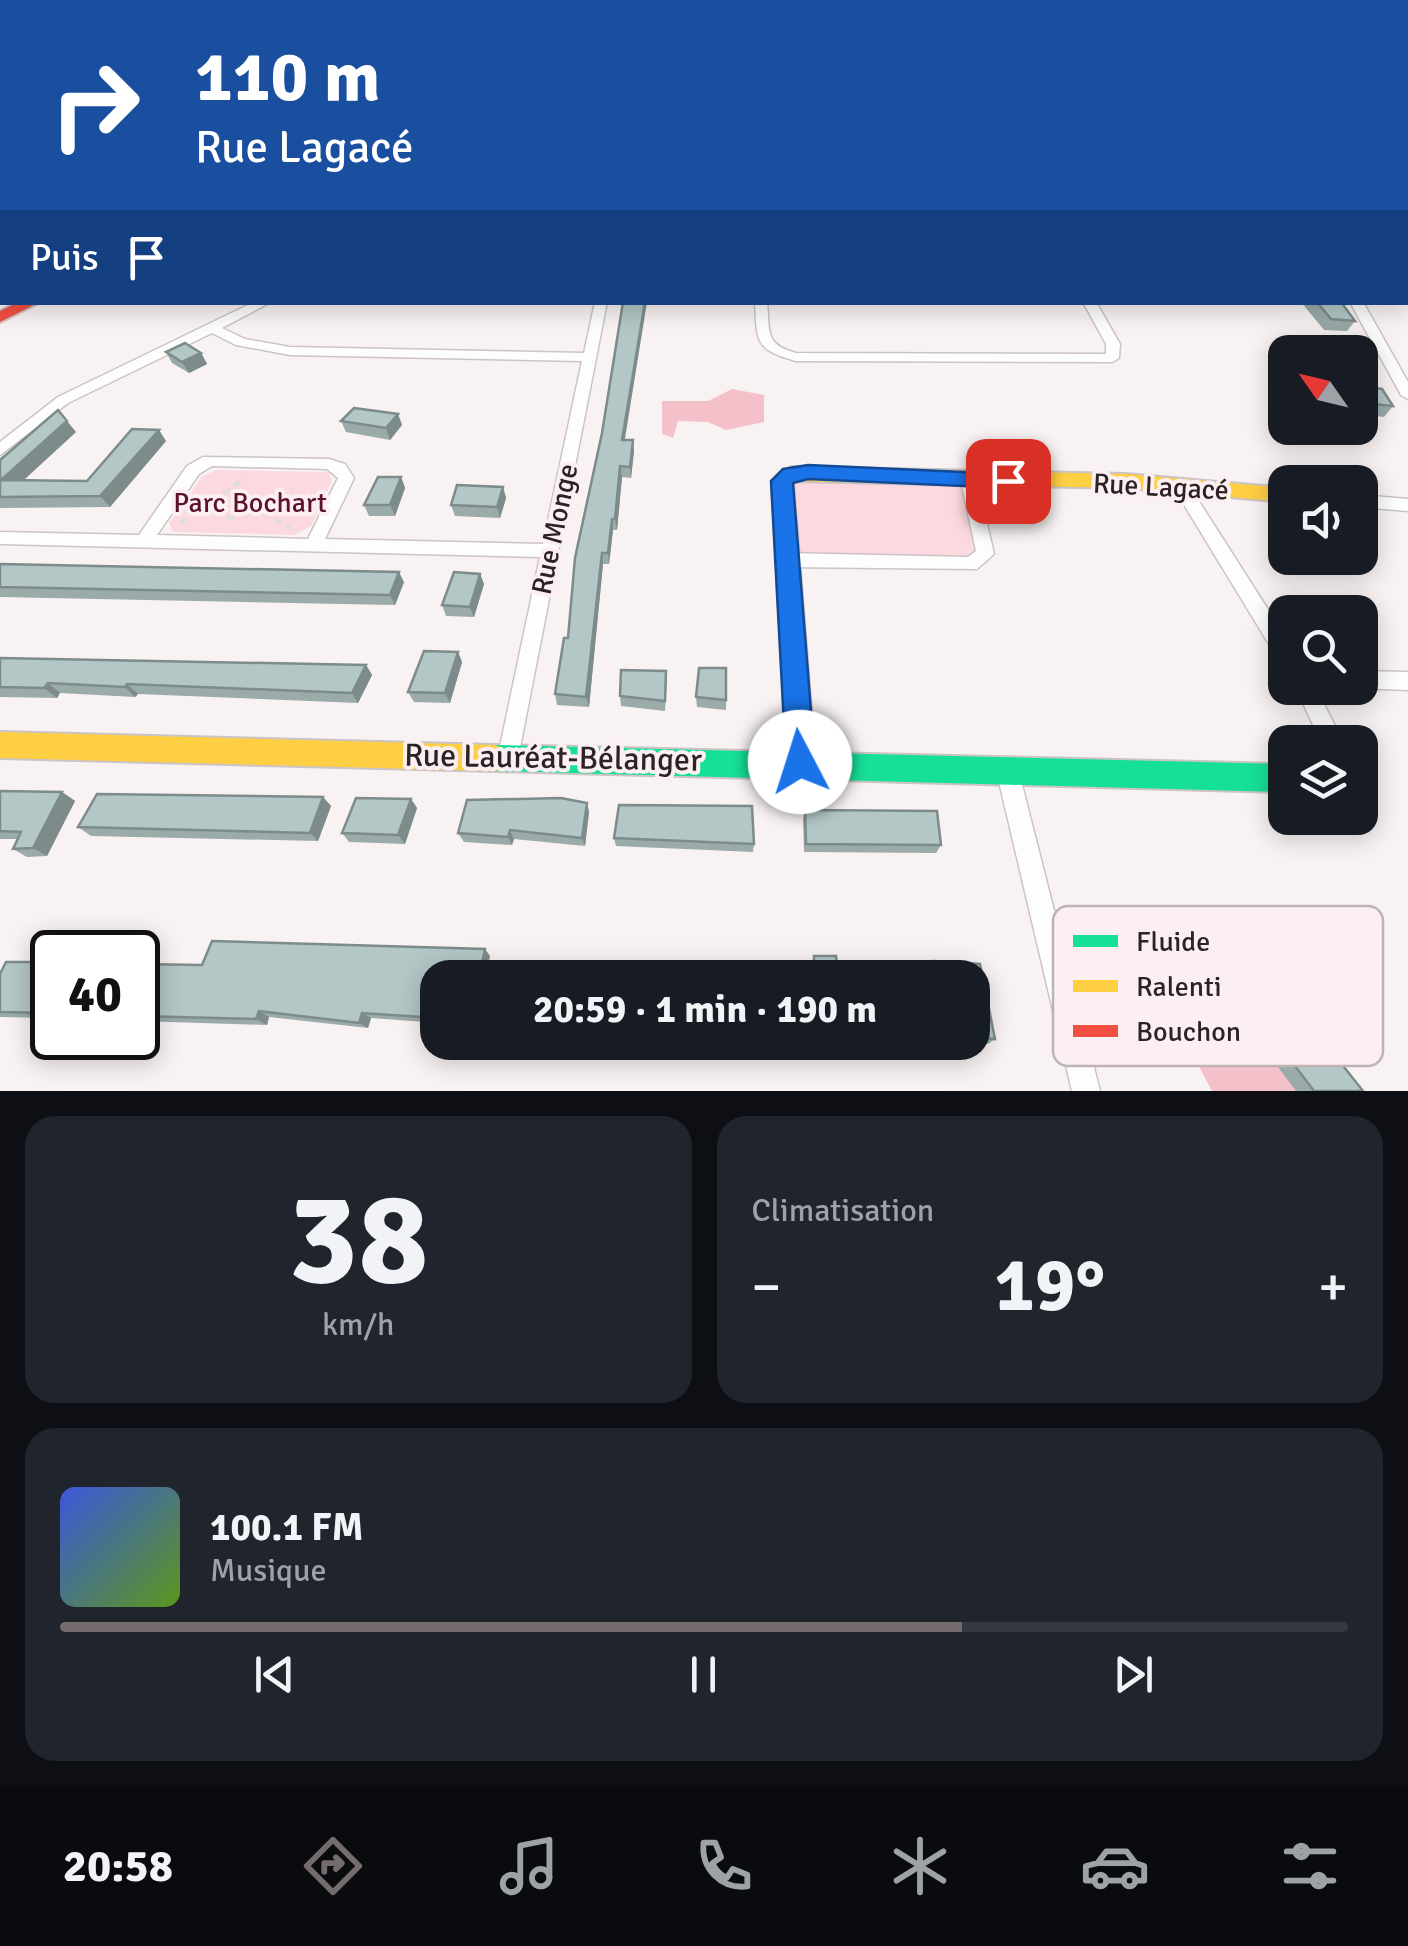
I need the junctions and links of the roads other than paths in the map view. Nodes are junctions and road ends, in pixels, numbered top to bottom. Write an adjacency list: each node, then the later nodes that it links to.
1 (26, 305): 7 (street)
2 (259, 305): 8 (street)
3 (601, 305): 9 (street, Rue Monge)
4 (762, 305): 5 (street)
5 (1092, 305)
6 (1358, 305): 10 (street)
7 (0, 317)
8 (213, 328): 9 (street); 11 (street)
9 (590, 358): 20 (street, Rue Monge)
10 (1408, 395)
11 (0, 450)
12 (968, 481): 13 (street, Rue Lagacé); 21 (street, Rue Lagacé); 21 (street)
13 (1180, 485): 14 (street, Rue Lagacé); 22 (street)
14 (1268, 493)
15 (1378, 503): 16 (street)
16 (1408, 505)
17 (0, 538): 18 (street)
18 (148, 541): 19 (street); 19 (street)
19 (313, 546): 20 (street)
20 (549, 551): 26 (street, Rue Monge)
21 (784, 560): 27 (street, Rue Lagacé)
22 (1268, 626)
23 (1378, 681): 24 (street)
24 (1408, 682)
25 (0, 745): 26 (street, Rue Lauréat-Bélanger)
26 (509, 756): 27 (street, Rue Lauréat-Bélanger)
27 (800, 762): 28 (street, Rue Lauréat-Bélanger)
28 (1006, 769): 29 (street, Rue Lauréat-Bélanger); 30 (street)
29 (1268, 777)
30 (1053, 958)
31 (1080, 1066): 32 (street)
32 (1086, 1091)

